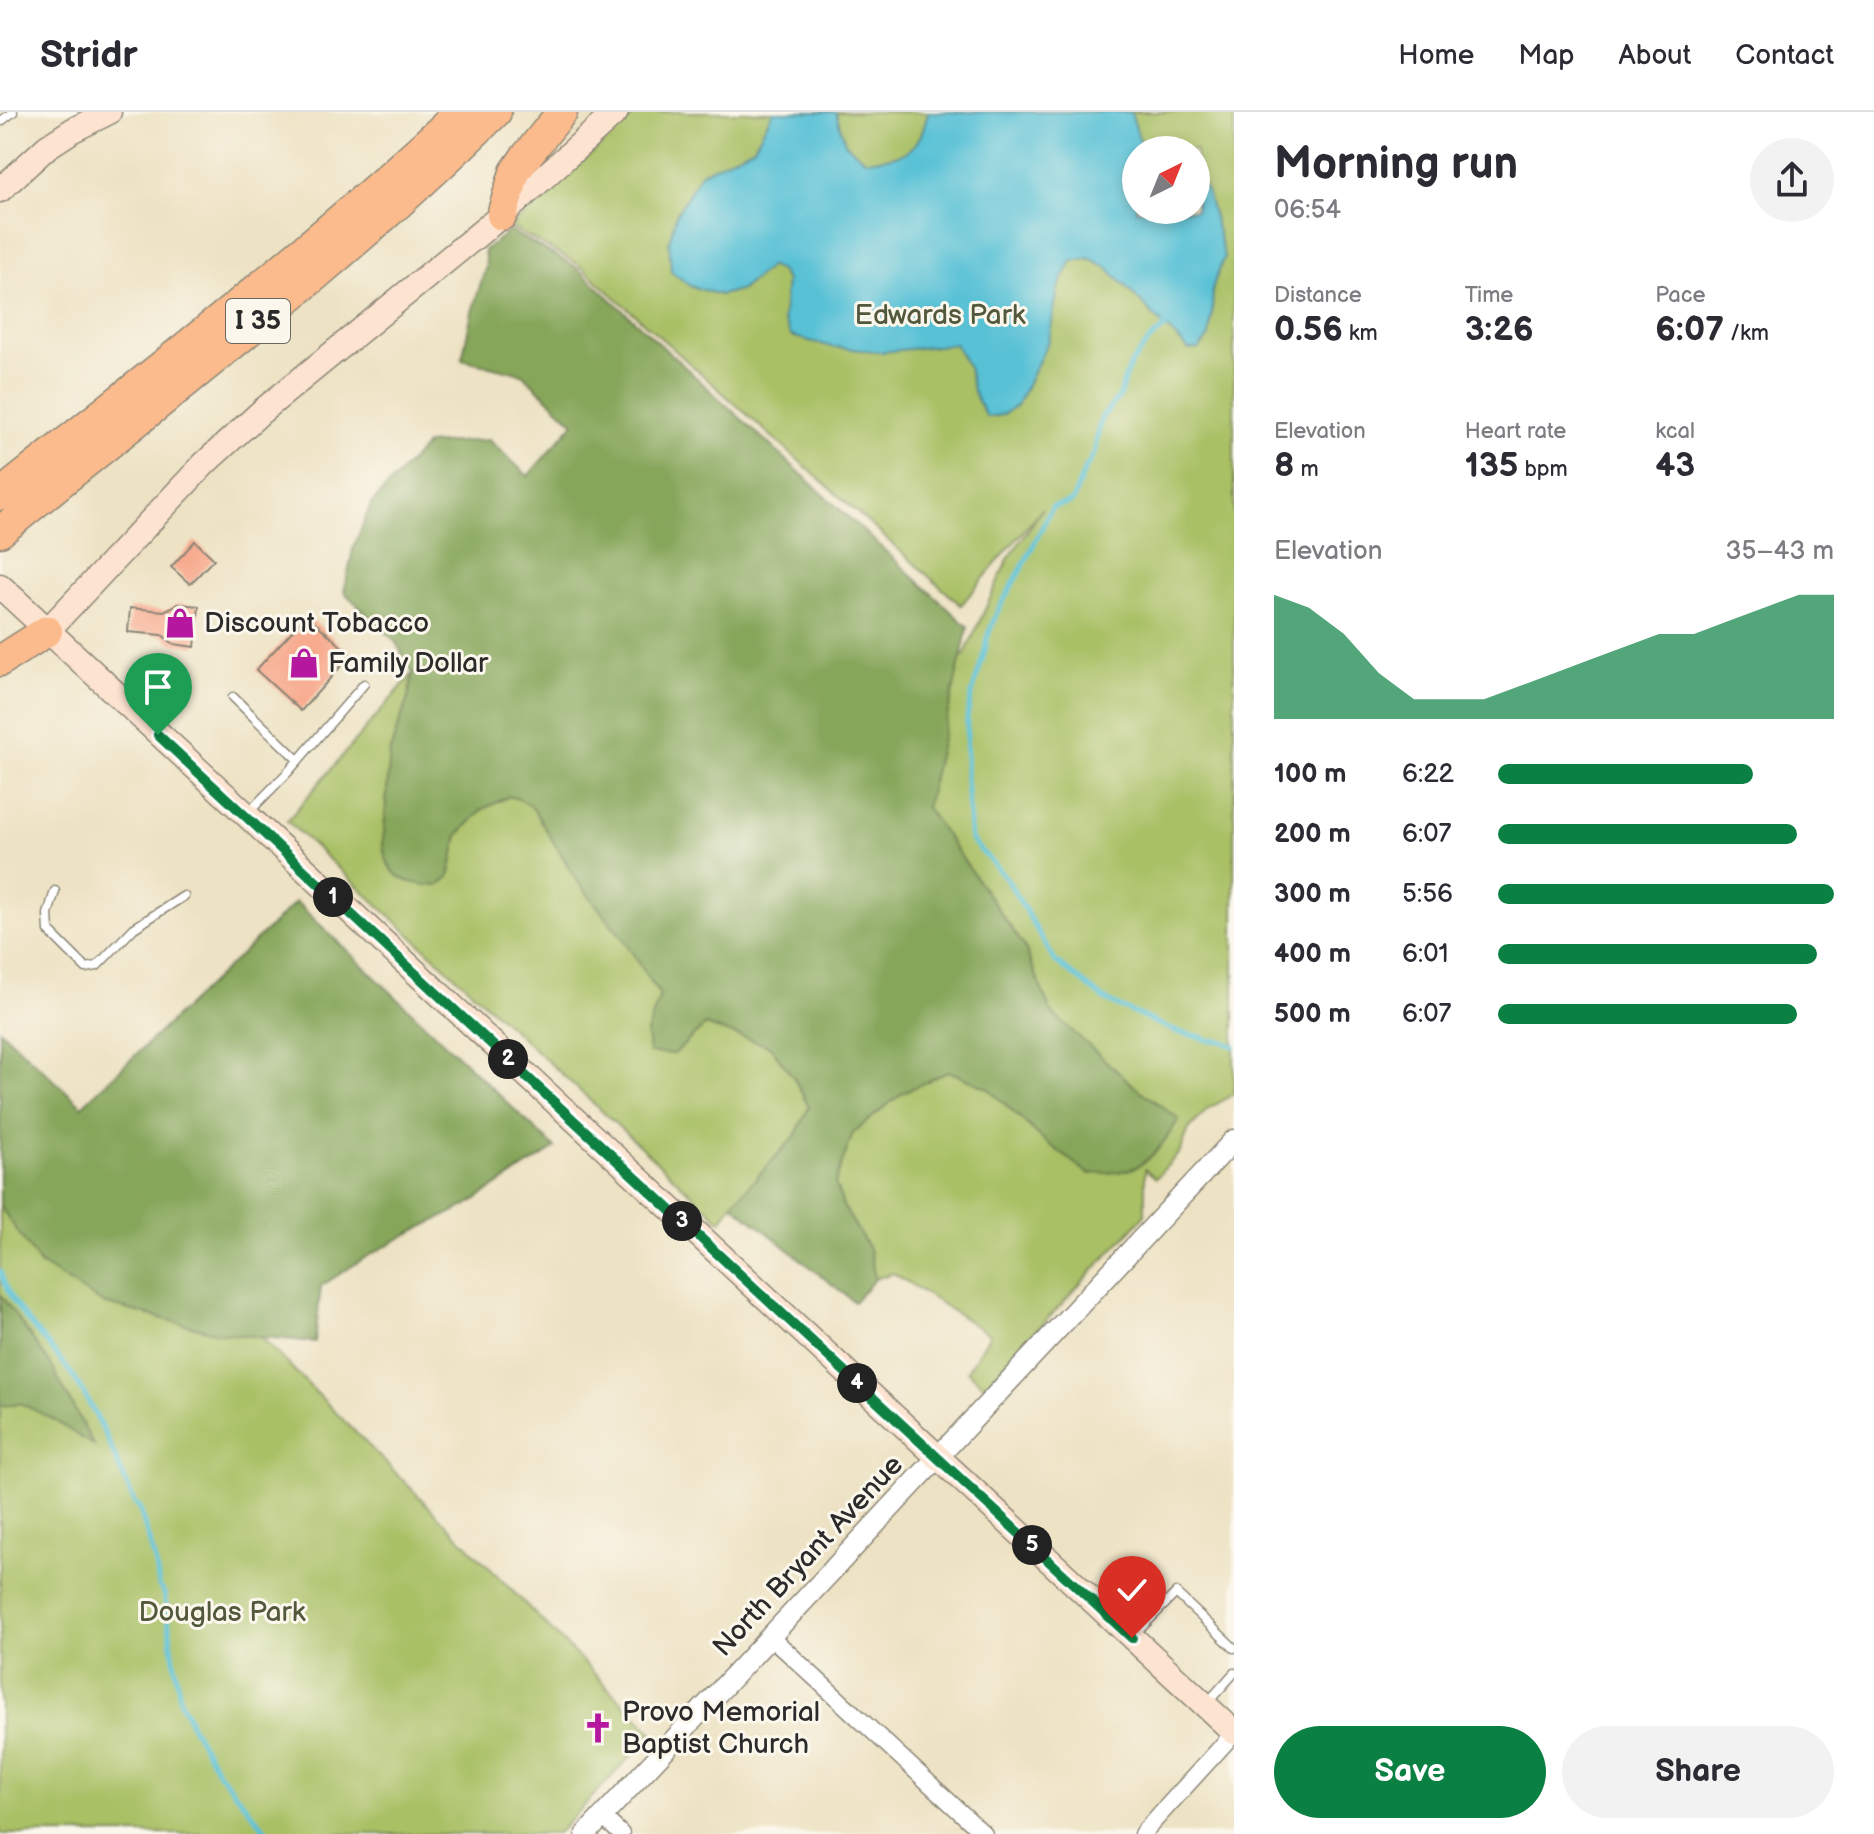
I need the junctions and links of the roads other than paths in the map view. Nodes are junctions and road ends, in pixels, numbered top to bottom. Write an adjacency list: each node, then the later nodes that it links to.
1 (13, 112): 7 (lane)
2 (109, 112): 8 (main road)
3 (460, 112): 10 (highway, I 35)
4 (496, 112): 10 (highway, I 35)
5 (562, 112): 9 (highway)
6 (616, 112): 9 (main road)
7 (0, 122)
8 (0, 190)
9 (502, 215): 12 (main road)
10 (4, 516)
11 (0, 586): 12 (main road)
12 (47, 631): 13 (highway); 17 (main road)
13 (0, 661)
14 (364, 684): 16 (lane)
15 (233, 697): 16 (lane)
16 (298, 760): 17 (lane)
17 (246, 815): 21 (main road)
18 (55, 891): 19 (lane)
19 (184, 896)
20 (1234, 1140): 21 (street, North Bryant Avenue)
21 (937, 1457): 22 (street, North Bryant Avenue); 23 (main road)
22 (771, 1637): 28 (street, North Bryant Avenue); 31 (street)
23 (1132, 1638): 24 (lane); 26 (main road)
24 (1234, 1648)
25 (1234, 1673): 26 (lane)
26 (1205, 1705): 27 (main road)
27 (1234, 1732): 32 (street)
28 (603, 1817): 29 (street, North Bryant Avenue); 30 (street)
29 (586, 1834)
30 (621, 1834)
31 (984, 1834)
32 (1142, 1834)

